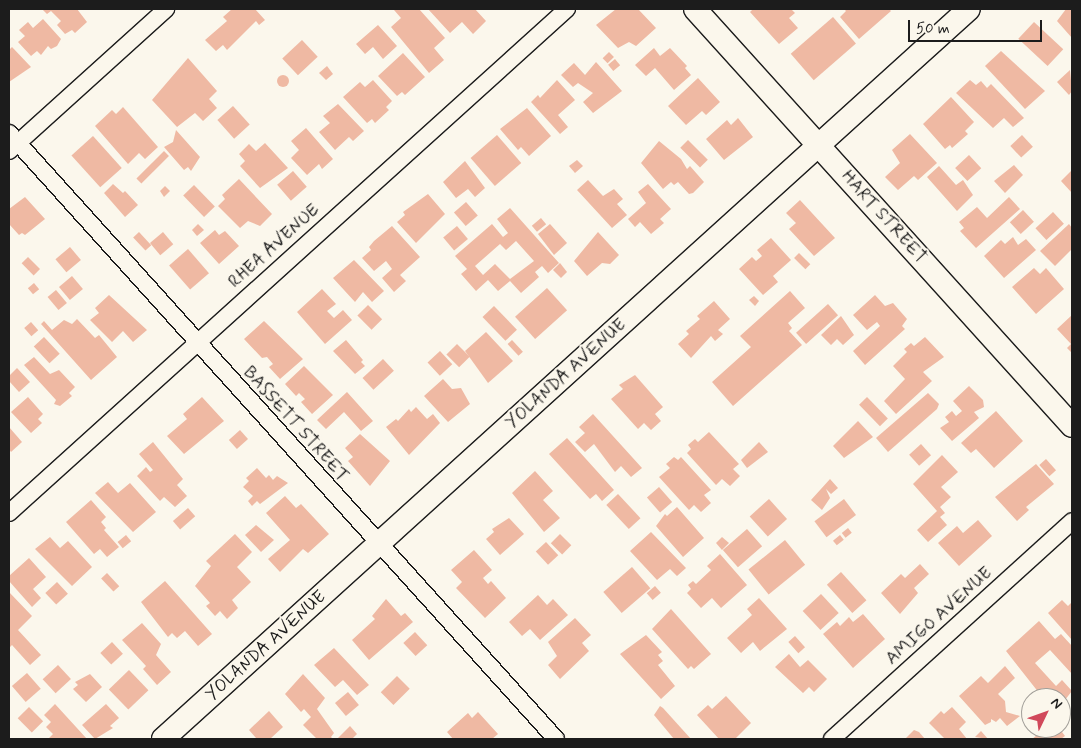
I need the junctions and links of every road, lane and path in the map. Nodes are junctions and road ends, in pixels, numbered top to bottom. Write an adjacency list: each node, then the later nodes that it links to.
1 (166, 9): 5 (street)
2 (567, 9): 7 (street, RHEA AVENUE)
3 (695, 9): 6 (street, HART STREET)
4 (969, 9): 6 (street, YOLANDA AVENUE)
5 (12, 142): 7 (street, BASSETT STREET)
6 (818, 144): 8 (street, HART STREET); 11 (street, YOLANDA AVENUE)
7 (197, 342): 9 (street, RHEA AVENUE); 11 (street, BASSETT STREET)
8 (1072, 426)
9 (9, 513)
10 (1072, 521): 14 (street, AMIGO AVENUE)
11 (378, 546): 12 (street, YOLANDA AVENUE); 13 (street, BASSETT STREET)
12 (163, 739)
13 (556, 739)
14 (832, 739)

